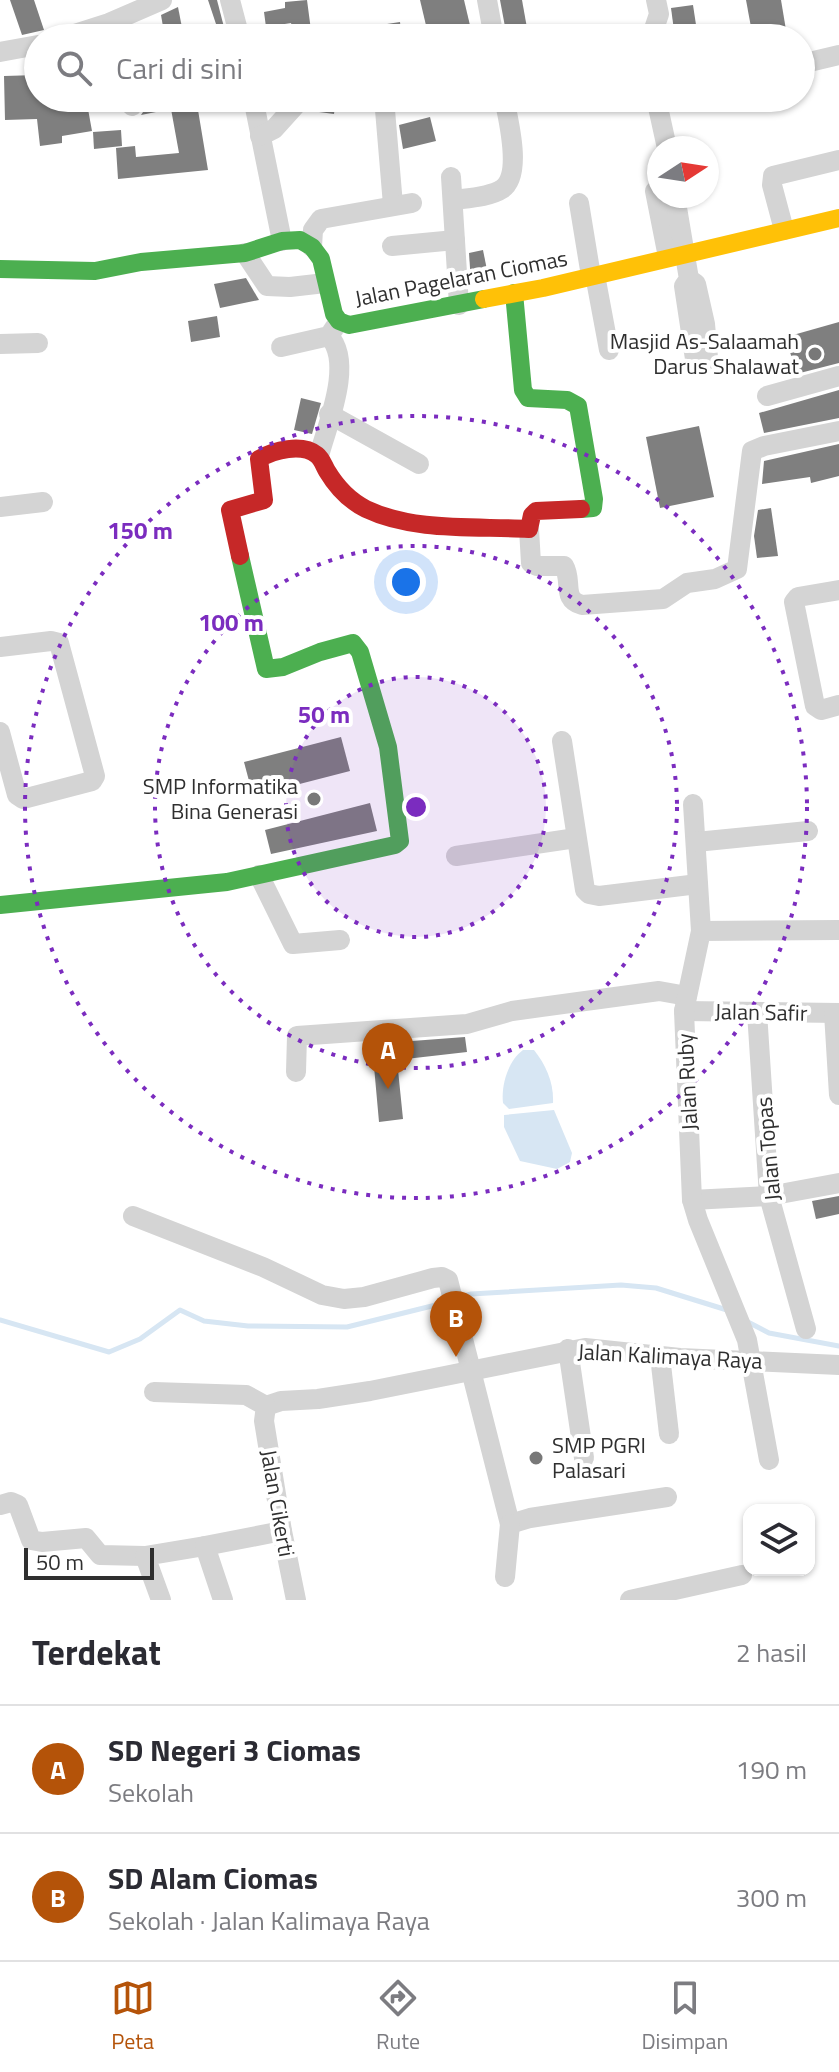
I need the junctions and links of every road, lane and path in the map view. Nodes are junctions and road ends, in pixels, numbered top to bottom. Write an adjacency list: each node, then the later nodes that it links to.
1 (162, 0): 5 (street)
2 (230, 0): 6 (street)
3 (487, 0): 7 (street)
4 (656, 0): 8 (street)
5 (121, 24)
6 (236, 24)
7 (491, 24)
8 (656, 24)
9 (24, 48): 10 (street)
10 (0, 52)
11 (839, 55): 12 (street)
12 (815, 61)
13 (256, 112): 18 (street)
14 (289, 112): 18 (street)
15 (387, 112): 30 (street)
16 (506, 112): 22 (street)
17 (659, 112): 19 (street)
18 (260, 136): 28 (street)
19 (664, 136)
20 (839, 160): 26 (street)
21 (451, 177): 22 (street)
22 (453, 200): 27 (street)
23 (579, 203): 34 (street)
24 (667, 208): 32 (street)
25 (839, 218): 26 (street, Jalan Pagelaran Ciomas)
26 (784, 230): 32 (street, Jalan Pagelaran Ciomas)
27 (455, 240): 29 (street); 38 (street)
28 (282, 241): 30 (street); 31 (street)
29 (392, 246)
30 (312, 247): 36 (street, Jalan Pagelaran Ciomas)
31 (245, 253): 33 (street); 36 (street)
32 (676, 256): 34 (street, Jalan Pagelaran Ciomas); 35 (street)
33 (0, 269)
34 (593, 276): 37 (street, Jalan Pagelaran Ciomas); 43 (street)
35 (689, 279)
36 (325, 283): 39 (street, Jalan Pagelaran Ciomas)
37 (514, 293): 38 (street, Jalan Pagelaran Ciomas); 52 (street)
38 (459, 305): 39 (street, Jalan Pagelaran Ciomas)
39 (334, 329): 42 (street); 46 (street)
40 (38, 343): 41 (street)
41 (0, 344)
42 (281, 347)
43 (609, 350)
44 (839, 376): 45 (street)
45 (767, 396)
46 (329, 414): 48 (street); 49 (street)
47 (839, 431): 52 (street)
48 (319, 456): 52 (street); 63 (street)
49 (419, 464)
50 (43, 502): 51 (street)
51 (0, 507)
52 (529, 529)
53 (839, 590): 55 (street)
54 (0, 647): 56 (street)
55 (839, 705)
56 (0, 732)
57 (562, 741): 60 (street)
58 (693, 804): 61 (street, Jalan Ruby)
59 (808, 831): 61 (street)
60 (576, 838): 62 (street); 64 (street)
61 (696, 842): 64 (street, Jalan Ruby)
62 (456, 856)
63 (259, 875): 65 (street); 68 (street)
64 (698, 884): 67 (street, Jalan Ruby)
65 (0, 905)
66 (839, 930): 67 (street)
67 (701, 931): 69 (street, Jalan Ruby)
68 (340, 940)
69 (685, 1003): 70 (street, Jalan Safir); 72 (street, Jalan Safir); 76 (street, Jalan Ruby)
70 (757, 1012): 71 (street, Jalan Safir); 75 (street, Jalan Topas)
71 (836, 1013): 73 (street)
72 (296, 1072)
73 (839, 1095)
74 (839, 1183): 75 (street)
75 (769, 1196): 76 (street); 78 (street, Jalan Topas)
76 (692, 1200): 81 (street, Jalan Ruby)
77 (133, 1216): 83 (street)
78 (806, 1329)
79 (568, 1349): 80 (street, Jalan Kalimaya Raya); 83 (street, Jalan Kalimaya Raya); 87 (street)
80 (660, 1356): 81 (street, Jalan Kalimaya Raya); 86 (street)
81 (753, 1361): 82 (street, Jalan Kalimaya Raya); 88 (street, Jalan Ruby)
82 (839, 1365)
83 (471, 1371): 85 (street, Jalan Kalimaya Raya); 91 (street)
84 (154, 1392): 85 (street)
85 (266, 1406): 92 (street, Jalan Cikerti)
86 (669, 1434)
87 (584, 1458)
88 (769, 1460)
89 (667, 1497): 91 (street)
90 (0, 1505): 94 (street)
91 (510, 1524): 96 (street)
92 (282, 1531): 93 (street); 99 (street, Jalan Cikerti)
93 (205, 1546): 94 (street); 98 (street)
94 (145, 1556): 97 (street)
95 (742, 1575): 100 (street)
96 (505, 1577)
97 (161, 1600)
98 (223, 1600)
99 (296, 1600)
100 (630, 1600)

